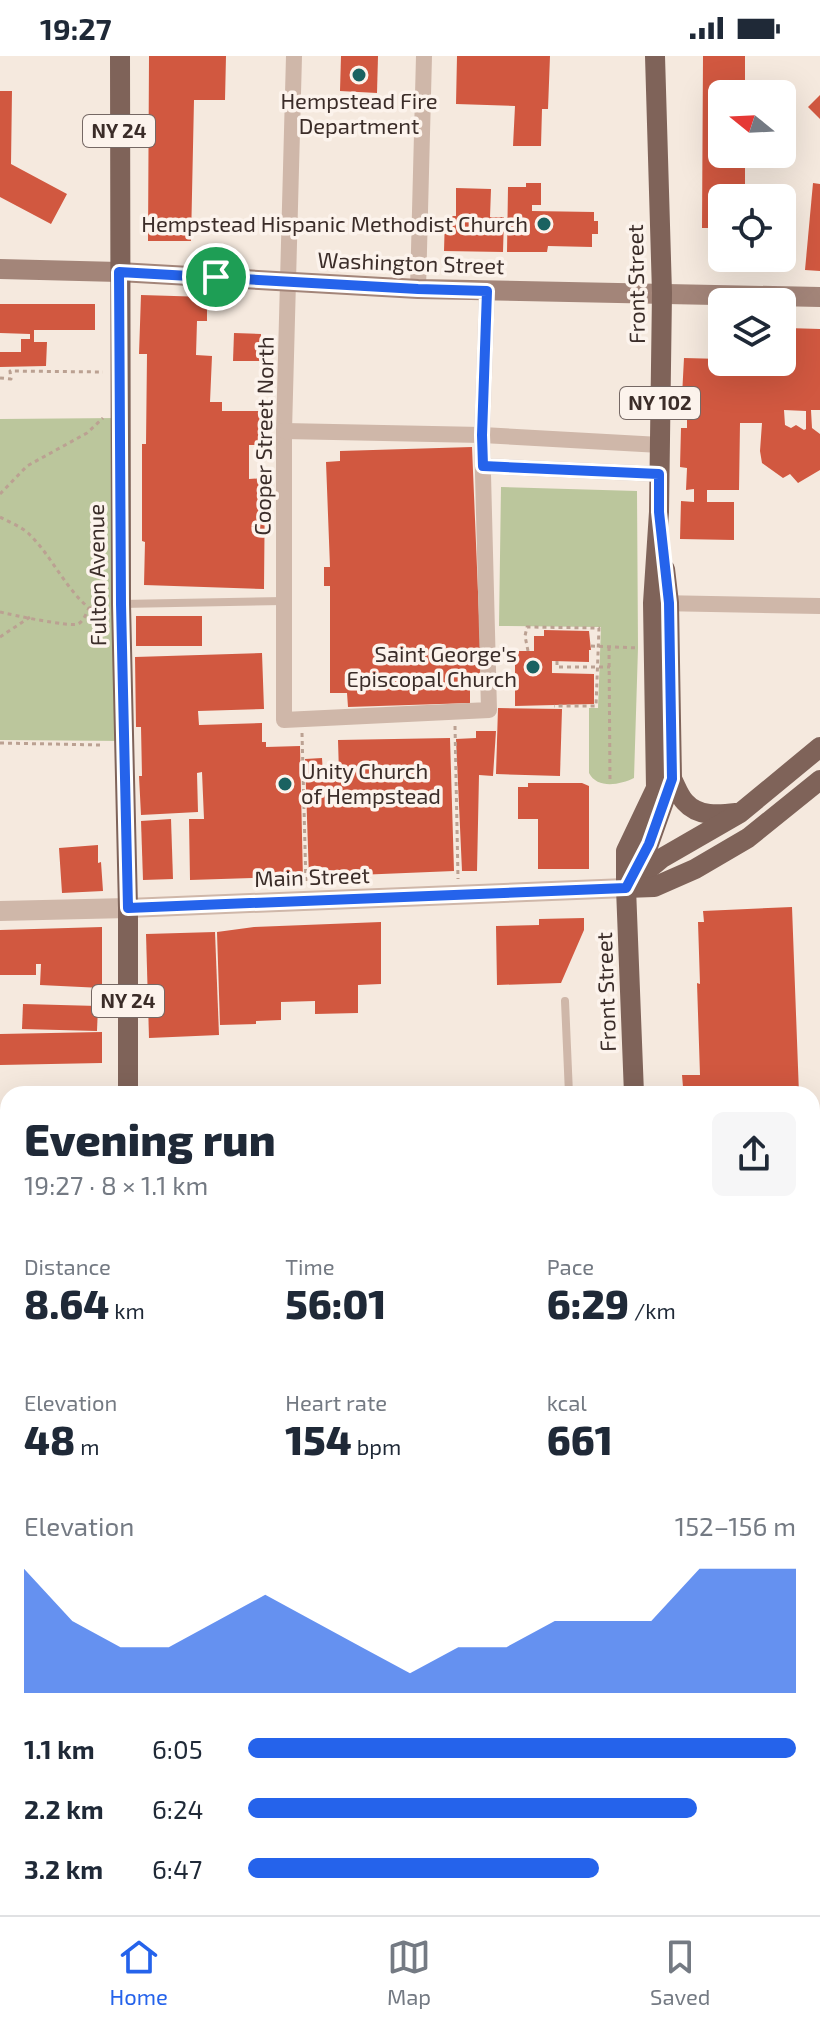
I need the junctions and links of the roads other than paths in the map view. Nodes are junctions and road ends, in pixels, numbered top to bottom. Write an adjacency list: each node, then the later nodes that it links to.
1 (120, 56): 6 (main road, Fulton Avenue / NY 24)
2 (294, 56): 7 (street, Cooper Street North)
3 (424, 56): 8 (street)
4 (655, 56): 10 (main road, Front Street / NY 102)
5 (0, 269): 6 (main road, Washington Street)
6 (119, 272): 7 (main road, Washington Street); 19 (main road, Fulton Avenue / NY 24)
7 (288, 281): 8 (main road, Washington Street); 12 (street, Cooper Street North)
8 (418, 289): 9 (main road, Washington Street)
9 (487, 291): 10 (main road, Washington Street); 13 (street)
10 (662, 293): 11 (main road, Washington Street); 14 (main road, Front Street / NY 102)
11 (820, 297)
12 (284, 431): 13 (street); 17 (street, Cooper Street North)
13 (482, 435): 14 (street); 15 (street)
14 (660, 445): 16 (main road, Front Street / NY 102)
15 (483, 466): 16 (street); 17 (street, Cooper Street North)
16 (659, 474): 18 (main road, Front Street / NY 102)
17 (284, 601): 19 (lane)
18 (661, 603): 20 (street); 22 (main road, Front Street / NY 102); 25 (main road, Front Street / NY 102)
19 (121, 604): 26 (main road, Fulton Avenue / NY 24)
20 (820, 606)
21 (820, 747): 24 (main road)
22 (672, 779): 24 (main road); 25 (main road, Front Street / NY 102)
23 (820, 780): 25 (main road)
24 (740, 813): 25 (main road)
25 (626, 888): 26 (street, Main Street); 31 (main road, Front Street / NY 102)
26 (128, 908): 27 (street, Main Street); 29 (main road, Fulton Avenue / NY 24)
27 (0, 911)
28 (565, 1001): 30 (lane)
29 (128, 1086)
30 (569, 1086)
31 (634, 1086)

